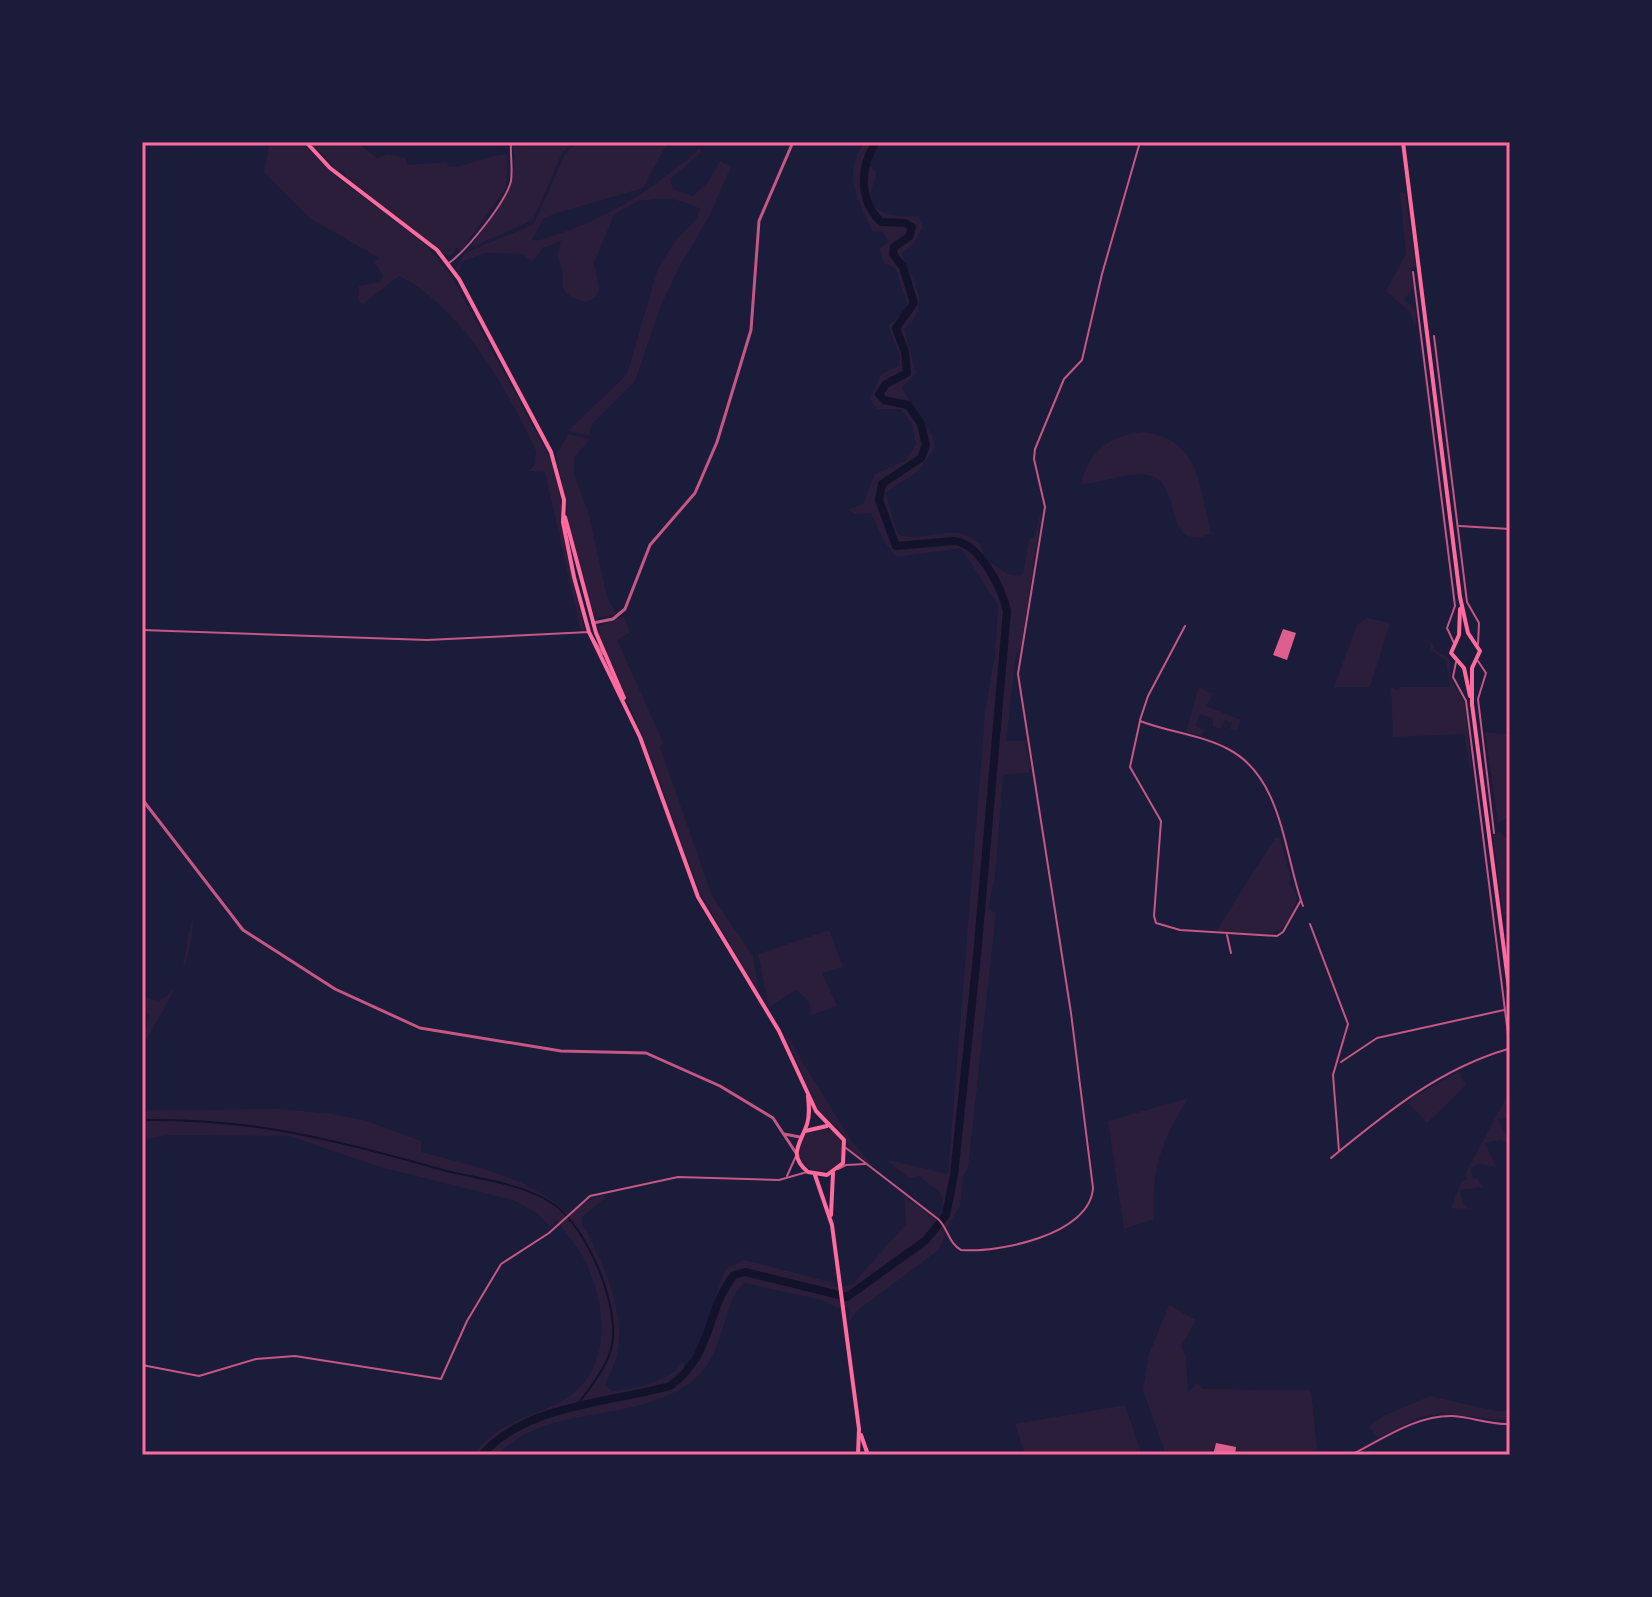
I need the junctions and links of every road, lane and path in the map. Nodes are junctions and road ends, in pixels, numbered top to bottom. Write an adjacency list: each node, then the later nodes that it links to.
1 (306, 142): 6 (main road)
2 (511, 142): 6 (street)
3 (793, 142): 14 (street)
4 (1140, 142): 47 (street)
5 (1404, 142): 13 (main road)
6 (448, 263): 9 (main road)
7 (1413, 272): 20 (street)
8 (1434, 336): 10 (street)
9 (564, 514): 12 (main road); 14 (main road)
10 (1457, 526): 11 (street); 17 (street)
11 (1510, 529)
12 (574, 577): 14 (street); 18 (main road)
13 (1460, 597): 19 (main road); 20 (main road)
14 (593, 623): 18 (street); 23 (main road)
15 (1185, 626): 27 (street)
16 (142, 630): 18 (street)
17 (1479, 631): 19 (street); 21 (street)
18 (589, 632): 23 (street); 26 (main road)
19 (1470, 638): 20 (main road); 21 (main road)
20 (1456, 641): 24 (main road)
21 (1478, 644): 22 (main road)
22 (1475, 662): 24 (main road); 25 (main road); 29 (street)
23 (608, 663): 26 (main road)
24 (1459, 664): 25 (main road); 36 (street)
25 (1472, 705): 35 (main road)
26 (629, 711): 39 (main road)
27 (1140, 721): 30 (street); 33 (street)
28 (142, 799): 41 (street)
29 (1494, 833)
30 (1301, 900): 31 (street); 33 (street)
31 (1303, 906)
32 (1310, 924): 38 (street)
33 (1227, 933): 34 (street)
34 (1231, 953)
35 (1510, 996)
36 (1505, 1009): 37 (street); 38 (street)
37 (1510, 1049): 44 (street)
38 (1339, 1063): 44 (street)
39 (808, 1096): 40 (main road); 42 (main road)
40 (833, 1128): 42 (main road); 43 (main road)
41 (784, 1134): 42 (street); 45 (street)
42 (802, 1134): 45 (main road)
43 (846, 1148): 47 (street); 48 (main road)
44 (1339, 1151): 46 (street)
45 (796, 1154): 49 (main road); 52 (street)
46 (1331, 1158)
47 (870, 1166): 48 (street)
48 (838, 1169): 50 (main road)
49 (808, 1172): 51 (main road); 52 (street)
50 (833, 1173): 51 (main road); 53 (main road)
51 (815, 1175): 53 (main road)
52 (786, 1177): 54 (street)
53 (832, 1225): 56 (main road)
54 (142, 1365)
55 (1510, 1424): 59 (street)
56 (859, 1429): 57 (main road); 58 (main road)
57 (858, 1455)
58 (868, 1455)
59 (1351, 1455)

